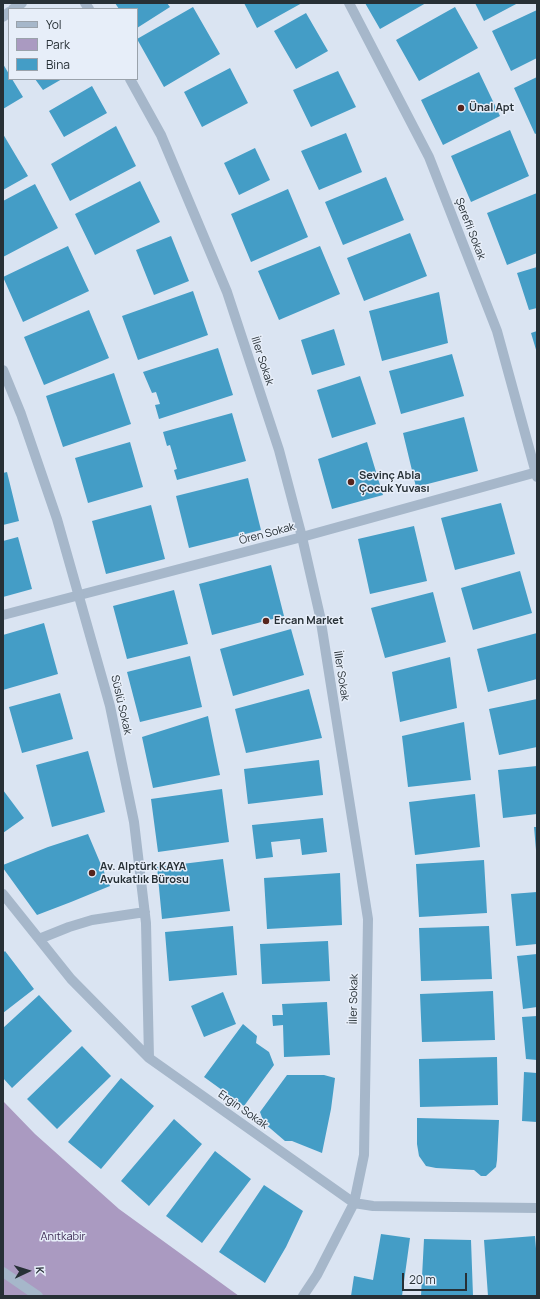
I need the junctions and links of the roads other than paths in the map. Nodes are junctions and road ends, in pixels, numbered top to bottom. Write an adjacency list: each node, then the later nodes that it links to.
1 (349, 3): 4 (street, Şerefli Sokak)
2 (131, 80): 5 (street, İller Sokak)
3 (3, 370): 6 (street, Süslü Sokak)
4 (537, 474): 5 (street, Ören Sokak)
5 (302, 537): 6 (street, Ören Sokak); 12 (street, İller Sokak)
6 (79, 595): 7 (street, Ören Sokak); 9 (street, Süslü Sokak)
7 (3, 615)
8 (3, 894): 10 (street, Ergin Sokak)
9 (145, 912): 10 (street); 11 (street, Süslü Sokak)
10 (38, 939): 11 (street, Ergin Sokak)
11 (150, 1058): 12 (street, Ergin Sokak)
12 (354, 1203): 13 (street, Ergin Sokak); 16 (street, İller Sokak)
13 (537, 1208)
14 (3, 1272): 15 (street)
15 (38, 1296)
16 (303, 1296)

